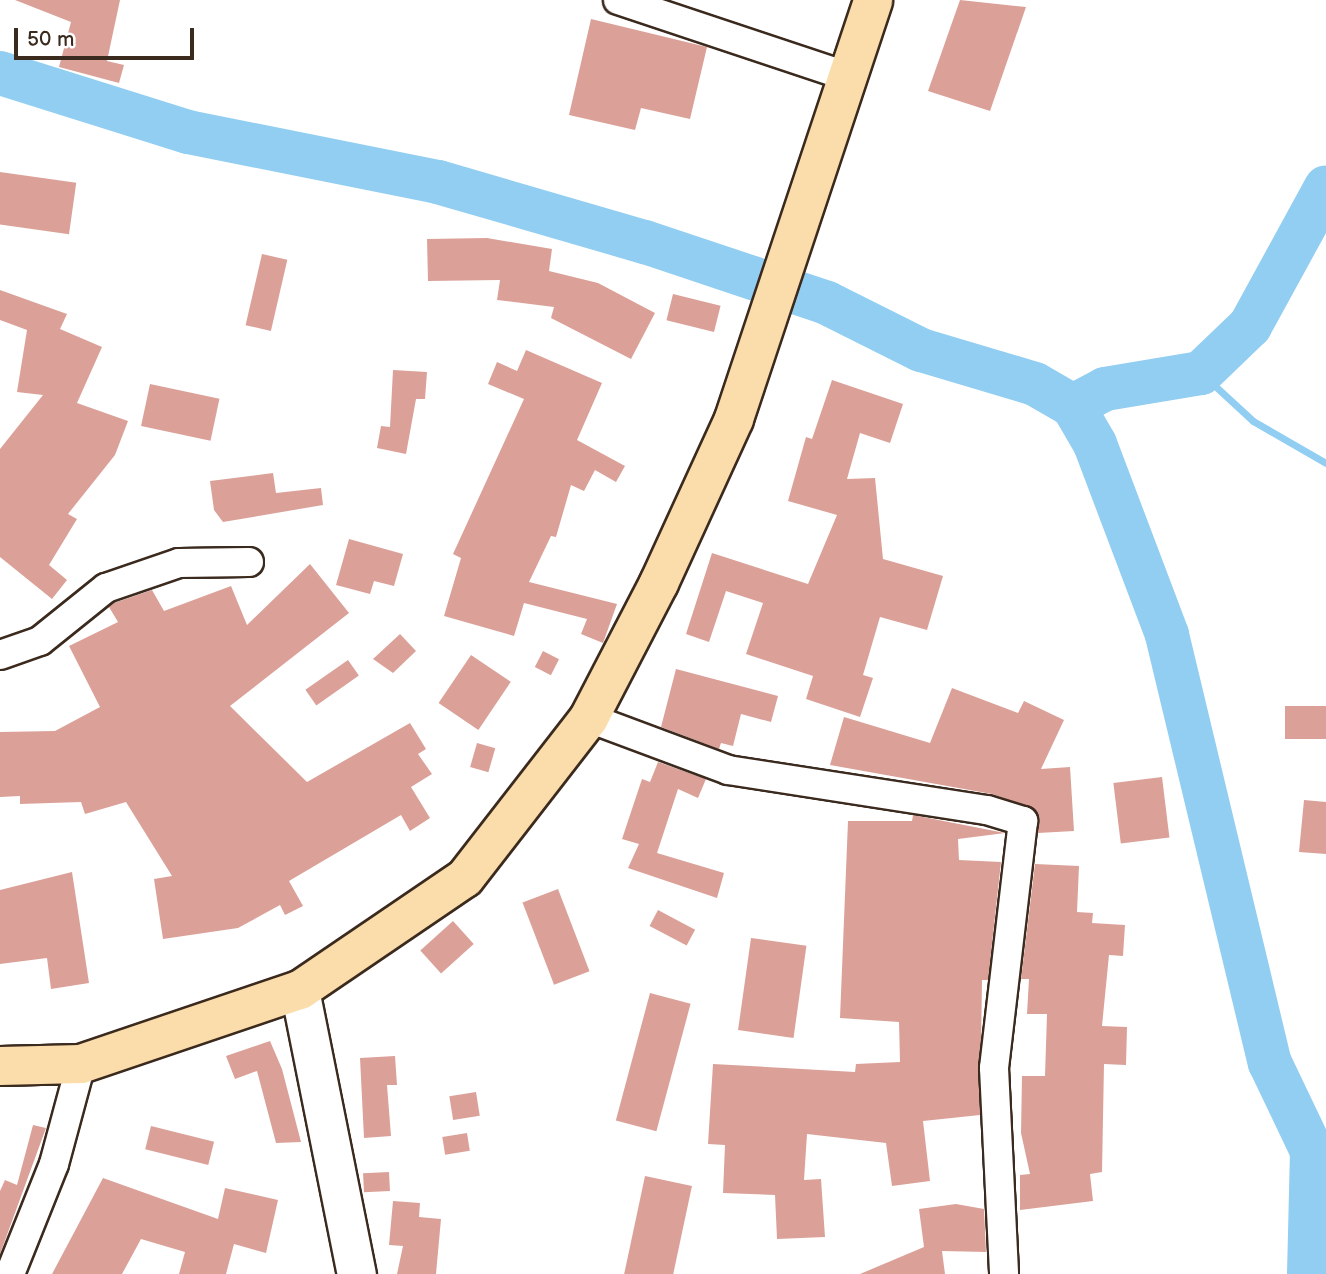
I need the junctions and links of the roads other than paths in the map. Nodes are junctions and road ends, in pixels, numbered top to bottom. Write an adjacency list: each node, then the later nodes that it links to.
1 (618, 0): 3 (street)
2 (873, 0): 3 (main road)
3 (846, 76): 6 (main road)
4 (249, 562): 5 (street)
5 (0, 655)
6 (589, 718): 7 (main road); 12 (street)
7 (300, 990): 8 (main road); 11 (street)
8 (81, 1064): 9 (main road); 10 (street)
9 (0, 1066)
10 (10, 1274)
11 (357, 1274)
12 (1004, 1274)

